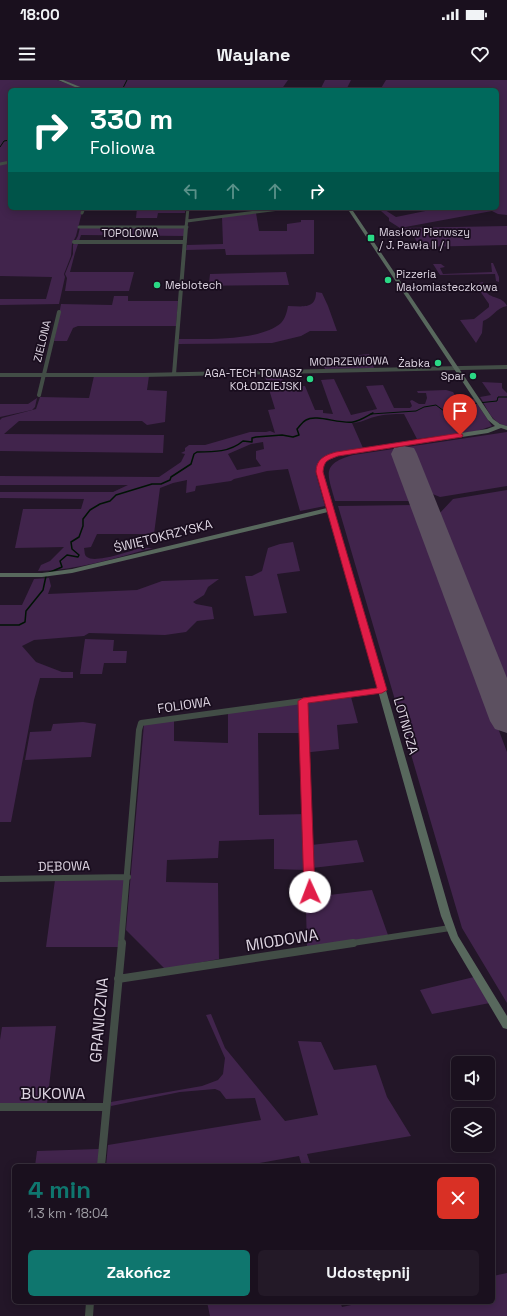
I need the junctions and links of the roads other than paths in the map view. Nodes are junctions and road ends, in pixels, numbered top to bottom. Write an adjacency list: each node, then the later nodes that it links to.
1 (60, 80): 2 (main road)
2 (81, 88)
3 (83, 210): 7 (street)
4 (188, 210): 8 (street)
5 (272, 210): 8 (street)
6 (350, 210): 15 (main road)
7 (82, 213)
8 (187, 221): 10 (street)
9 (79, 227): 10 (street)
10 (187, 227): 12 (street)
11 (74, 242): 12 (street, TOPOLOWA)
12 (185, 242): 16 (street)
13 (58, 312): 18 (street, ZIELONA)
14 (507, 367): 15 (street, MODRZEWIOWA)
15 (456, 368): 16 (street, MODRZEWIOWA); 20 (main road)
16 (174, 374): 18 (street, MODRZEWIOWA)
17 (0, 375): 18 (street, MODRZEWIOWA)
18 (43, 375): 19 (street, ZIELONA)
19 (39, 395)
20 (500, 426): 21 (main road); 22 (main road, LOTNICZA)
21 (507, 428)
22 (330, 508): 23 (main road, ŚWIĘTOKRZYSKA); 24 (main road, LOTNICZA)
23 (0, 575)
24 (382, 690): 25 (street, FOLIOWA); 29 (main road, LOTNICZA)
25 (303, 701): 26 (street, FOLIOWA); 28 (street)
26 (128, 877): 27 (street, DĘBOWA); 30 (street, GRANICZNA)
27 (0, 878)
28 (310, 892)
29 (450, 928): 30 (street, MIODOWA); 31 (main road, LOTNICZA)
30 (118, 979): 33 (street, GRANICZNA)
31 (507, 1025)
32 (0, 1107): 33 (street, BUKOWA)
33 (106, 1107): 34 (street, GRANICZNA)
34 (101, 1164)
35 (90, 1304): 36 (street)
36 (89, 1316)

